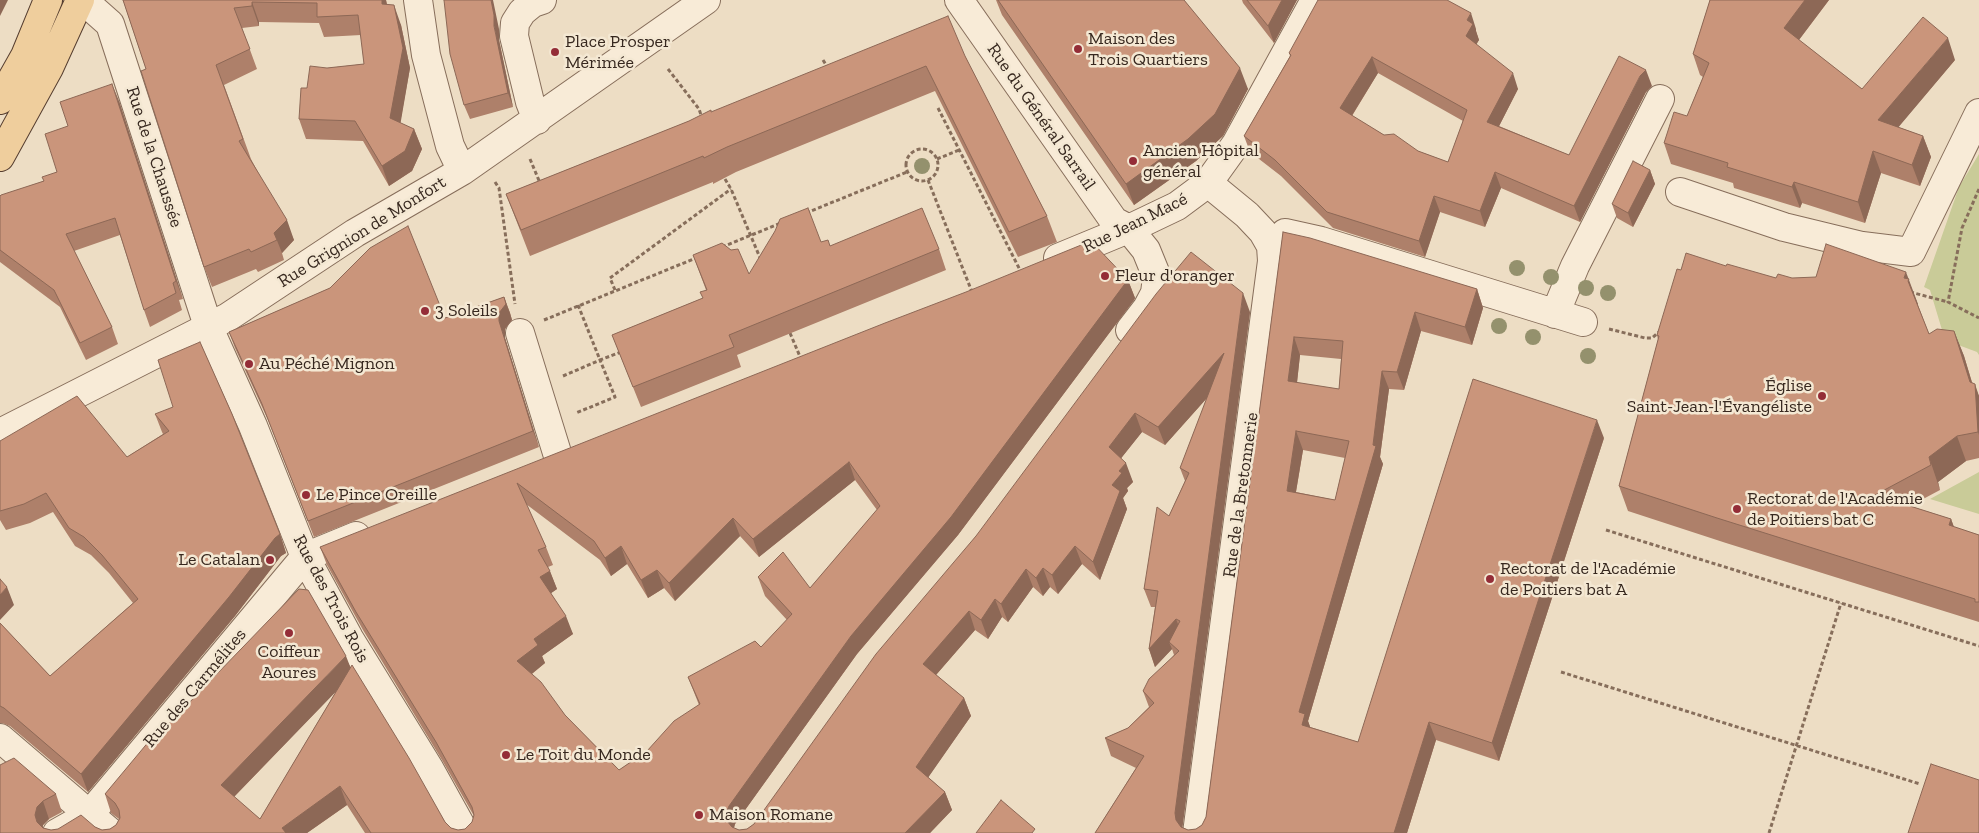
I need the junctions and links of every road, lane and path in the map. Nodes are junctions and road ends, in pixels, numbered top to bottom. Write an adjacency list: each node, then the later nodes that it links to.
1 (48, 0): 12 (main road)
2 (82, 0): 18 (main road); 48 (street, Rue de la Chaussée)
3 (418, 0): 21 (street)
4 (542, 0): 15 (street)
5 (706, 0): 15 (street, Rue Grignion de Monfort)
6 (959, 0): 33 (street, Rue du Général Sarrail)
7 (1315, 0): 26 (street, Rue Jean Macé)
8 (823, 60): 10 (path)
9 (668, 69): 16 (path)
10 (830, 71)
11 (1660, 99): 45 (street)
12 (0, 100)
13 (938, 108): 17 (path)
14 (1979, 113): 30 (street)
15 (537, 120): 21 (street, Rue Grignion de Monfort)
16 (705, 126)
17 (959, 150): 20 (path); 38 (path)
18 (0, 157)
19 (531, 159): 27 (path)
20 (937, 159): 22 (path); 25 (path)
21 (462, 171): 48 (street, Rue Grignion de Monfort)
22 (907, 172): 25 (path); 31 (path)
23 (491, 177): 50 (path)
24 (725, 179): 28 (path)
25 (928, 180): 42 (path)
26 (1208, 183): 33 (street, Rue Jean Macé); 34 (street, Rue de la Bretonnerie)
27 (540, 184)
28 (731, 189): 35 (path); 41 (path)
29 (1979, 189): 43 (path)
30 (1680, 192)
31 (806, 213)
32 (787, 220): 35 (path)
33 (1129, 229): 38 (street, Rue Jean Macé); 52 (street, Rue du Général Sarrail)
34 (1263, 232): 45 (street); 76 (street, Rue de la Bretonnerie)
35 (750, 235): 36 (path); 39 (path)
36 (714, 250)
37 (696, 257): 41 (path)
38 (1019, 261)
39 (764, 268)
40 (1902, 289): 43 (path)
41 (615, 290): 44 (path)
42 (972, 292)
43 (1948, 302): 46 (path)
44 (578, 306): 50 (path); 54 (path)
45 (1555, 314): 47 (street)
46 (1979, 318)
47 (1583, 322): 49 (path)
48 (208, 326): 58 (street, Rue Grignion de Monfort); 64 (street, Rue des Trois Rois)
49 (1662, 326)
50 (529, 327): 60 (street)
51 (790, 333): 55 (path)
52 (1116, 349)
53 (626, 350): 54 (path)
54 (600, 360): 56 (path); 57 (path)
55 (801, 360)
56 (555, 380)
57 (570, 416)
58 (0, 433)
59 (585, 445): 60 (street)
60 (558, 456): 61 (street)
61 (531, 467)
62 (377, 528): 64 (street)
63 (1606, 530): 65 (path)
64 (305, 557): 72 (street, Rue des Carmélites); 75 (street, Rue des Trois Rois)
65 (1841, 603): 66 (path); 69 (path)
66 (1979, 646)
67 (1561, 672): 69 (path)
68 (0, 738): 70 (street)
69 (1797, 745): 71 (path); 77 (path)
70 (11, 764): 72 (street)
71 (1920, 784)
72 (89, 814): 73 (street, Rue des Carmélites); 74 (street)
73 (56, 833)
74 (111, 833)
75 (465, 833)
76 (1197, 833)
77 (1769, 833)

